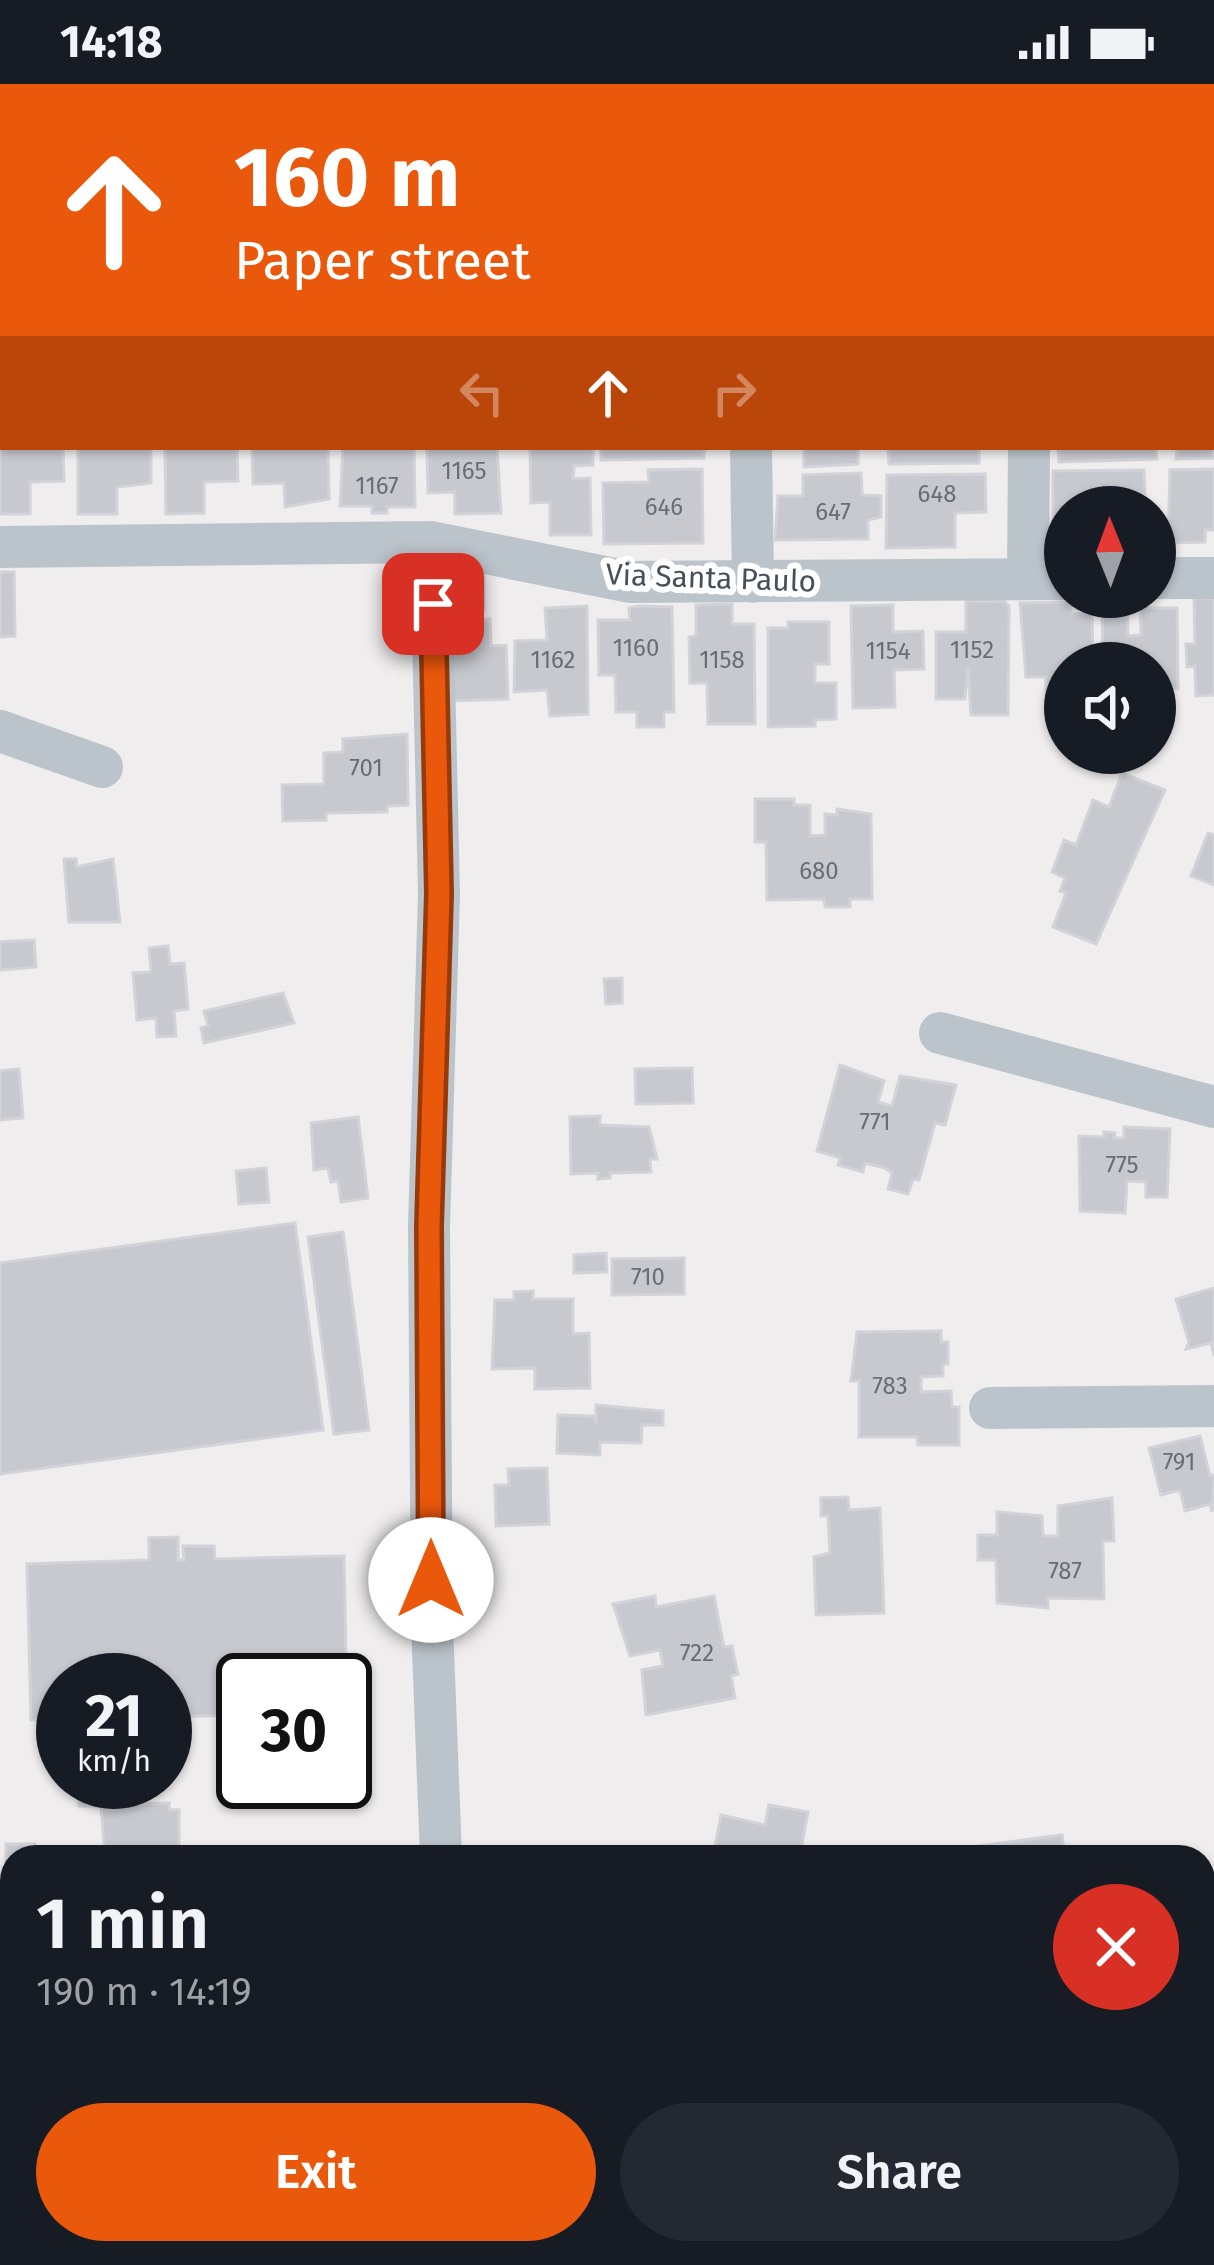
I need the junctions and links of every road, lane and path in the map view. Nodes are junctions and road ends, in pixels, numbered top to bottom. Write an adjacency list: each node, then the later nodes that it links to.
1 (751, 450): 9 (street)
2 (1029, 450): 5 (street)
3 (0, 547): 4 (street, Via Santa Paulo)
4 (431, 549): 9 (street, Via Santa Paulo); 16 (street)
5 (1044, 557)
6 (1176, 578): 7 (street)
7 (1214, 578)
8 (1044, 579): 9 (street, Via Santa Paulo)
9 (753, 582)
10 (0, 731): 11 (street)
11 (102, 766)
12 (940, 1034): 13 (street)
13 (1214, 1107)
14 (1214, 1406): 15 (street)
15 (990, 1408)
16 (441, 1845)

